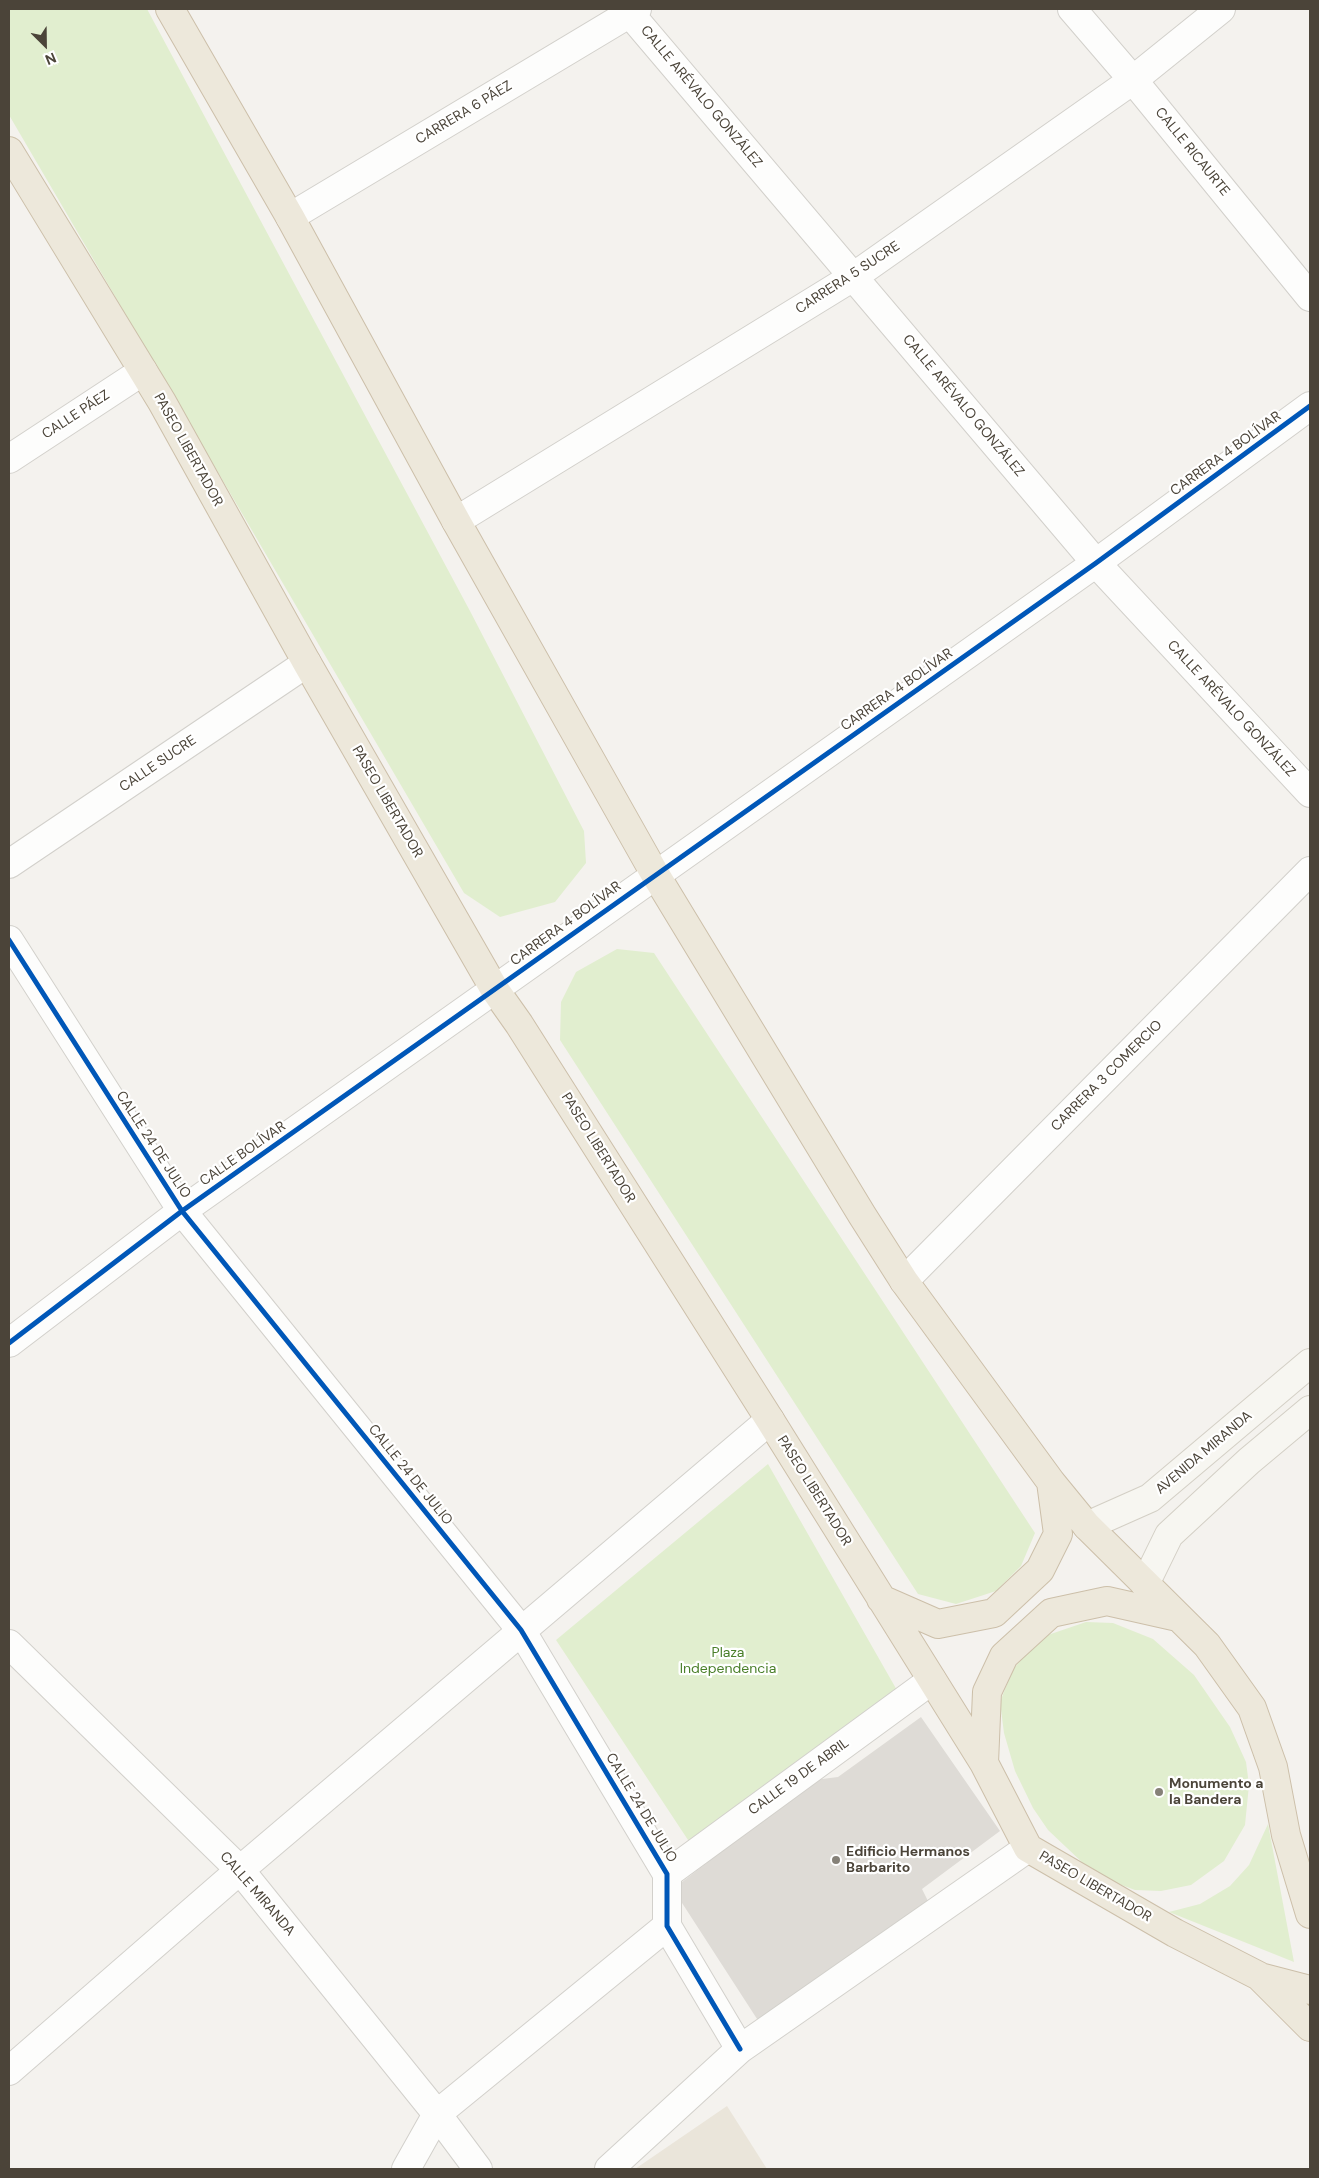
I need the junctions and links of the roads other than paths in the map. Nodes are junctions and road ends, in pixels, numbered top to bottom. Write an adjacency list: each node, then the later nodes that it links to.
1 (170, 9): 7 (highway)
2 (1072, 9): 5 (street, CALLE RICAURTE)
3 (1222, 9): 5 (street, CARRERA 5 SUCRE)
4 (631, 11): 7 (street, CARRERA 6 PÁEZ); 8 (street, CALLE ARÉVALO GONZÁLEZ)
5 (1133, 80): 8 (street, CARRERA 5 SUCRE); 9 (street, CALLE RICAURTE)
6 (9, 151): 10 (highway, PASEO LIBERTADOR)
7 (290, 217): 13 (highway)
8 (853, 277): 13 (street, CARRERA 5 SUCRE); 14 (street, CALLE ARÉVALO GONZÁLEZ)
9 (1310, 296)
10 (143, 371): 12 (street, CALLE PÁEZ); 15 (highway, PASEO LIBERTADOR)
11 (1310, 406): 14 (street, CARRERA 4 BOLÍVAR)
12 (9, 459)
13 (456, 521): 19 (highway)
14 (1096, 563): 16 (street, CALLE ARÉVALO GONZÁLEZ); 19 (street, CARRERA 4 BOLÍVAR)
15 (308, 663): 17 (street, CALLE SUCRE); 21 (highway, PASEO LIBERTADOR)
16 (1310, 793)
17 (9, 864)
18 (1310, 871): 23 (street, CARRERA 3 COMERCIO)
19 (655, 874): 21 (street, CARRERA 4 BOLÍVAR); 23 (highway)
20 (9, 940): 22 (street, CALLE 24 DE JULIO)
21 (495, 990): 22 (street, CALLE BOLÍVAR); 27 (highway, PASEO LIBERTADOR)
22 (182, 1211): 24 (street, CALLE BOLÍVAR); 33 (street, CALLE 24 DE JULIO)
23 (904, 1281): 28 (highway)
24 (9, 1342)
25 (1310, 1362): 29 (main road, AVENIDA MIRANDA)
26 (1310, 1410): 30 (main road)
27 (770, 1420): 31 (highway, PASEO LIBERTADOR); 33 (street)
28 (1051, 1482): 29 (highway); 31 (highway)
29 (1087, 1526): 30 (highway)
30 (1145, 1584): 32 (highway)
31 (881, 1599): 35 (highway, PASEO LIBERTADOR)
32 (1178, 1617): 36 (highway); 40 (highway)
33 (521, 1630): 38 (street); 39 (street, CALLE 24 DE JULIO)
34 (9, 1644): 38 (street, CALLE MIRANDA)
35 (932, 1680): 36 (highway, PASEO LIBERTADOR); 39 (street, CALLE 19 DE ABRIL)
36 (984, 1763): 37 (highway, PASEO LIBERTADOR)
37 (1028, 1848): 42 (highway, PASEO LIBERTADOR); 45 (street)
38 (240, 1870): 46 (street); 47 (street, CALLE MIRANDA)
39 (667, 1874): 41 (street, CALLE 24 DE JULIO)
40 (1310, 1914)
41 (667, 1926): 45 (street); 47 (street)
42 (1259, 1976): 43 (highway); 44 (highway, PASEO LIBERTADOR)
43 (1310, 1990)
44 (1310, 2027)
45 (740, 2049): 50 (street)
46 (9, 2071)
47 (437, 2114): 48 (street); 49 (street, CALLE MIRANDA)
48 (406, 2169)
49 (478, 2169)
50 (609, 2169)

